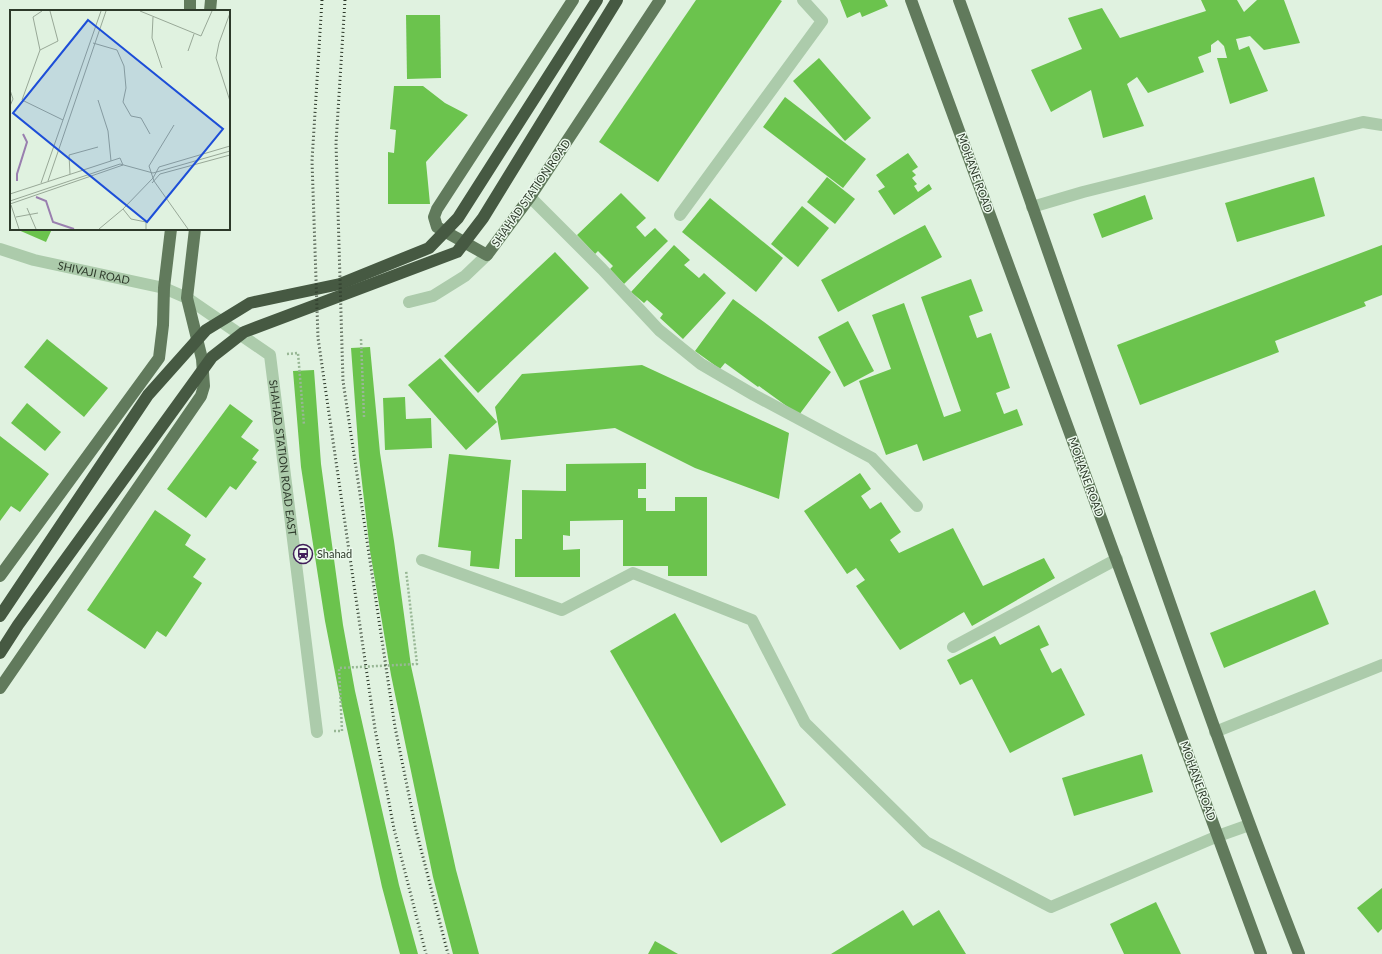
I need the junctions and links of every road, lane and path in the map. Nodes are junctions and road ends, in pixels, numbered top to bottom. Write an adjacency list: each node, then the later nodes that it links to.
1 (211, 0): 9 (main road)
2 (572, 0): 17 (main road, SHAHAD STATION ROAD)
3 (597, 0): 30 (highway)
4 (617, 0): 32 (highway)
5 (660, 0): 11 (main road, SHAHAD STATION ROAD)
6 (803, 0): 13 (street)
7 (911, 0): 26 (main road, MOHANE ROAD)
8 (959, 0): 12 (main road)
9 (210, 10)
10 (1382, 125): 12 (street)
11 (530, 198): 17 (main road, SHAHAD STATION ROAD); 25 (street)
12 (1032, 207): 37 (main road)
13 (680, 215)
14 (171, 230): 18 (main road)
15 (195, 230): 19 (main road)
16 (0, 249): 18 (street, SHIVAJI ROAD)
17 (487, 255): 20 (street)
18 (164, 288): 19 (street, SHIVAJI ROAD); 29 (main road)
19 (187, 298): 34 (main road); 36 (street, SHAHAD STATION ROAD EAST)
20 (409, 302)
21 (361, 339): 23 (path)
22 (298, 353): 24 (path)
23 (364, 417)
24 (304, 426)
25 (917, 506)
26 (1116, 559): 31 (street); 39 (main road, MOHANE ROAD)
27 (422, 560): 39 (street)
28 (406, 570): 35 (path)
29 (0, 576)
30 (0, 616)
31 (953, 646)
32 (0, 653)
33 (1382, 665): 37 (street)
34 (0, 688)
35 (342, 731)
36 (317, 732)
37 (1215, 732): 38 (main road)
38 (1249, 825): 39 (street); 41 (main road)
39 (1218, 836): 40 (main road, MOHANE ROAD)
40 (1261, 954)
41 (1299, 954)

